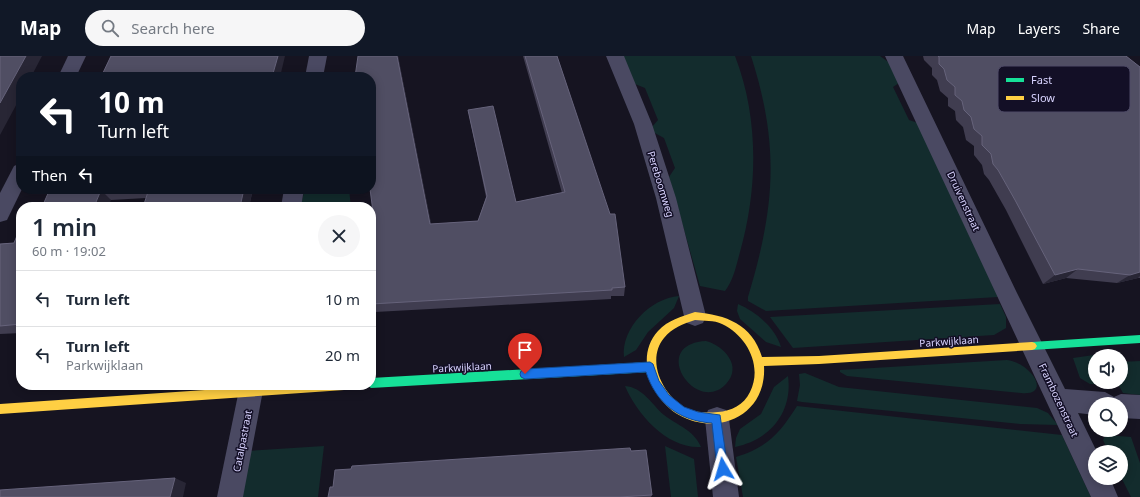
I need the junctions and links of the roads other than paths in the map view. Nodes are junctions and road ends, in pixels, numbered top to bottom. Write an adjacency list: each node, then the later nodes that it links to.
1 (77, 56): 5 (street)
2 (318, 56): 6 (street)
3 (615, 56): 9 (street, Pereboomweg)
4 (894, 56): 11 (street, Druivenstraat)
5 (69, 72)
6 (315, 72)
7 (16, 181): 8 (street)
8 (0, 214)
9 (695, 316): 12 (street); 13 (street)
10 (1140, 339): 11 (street, Parkwijklaan)
11 (1034, 347): 12 (street, Parkwijklaan); 17 (street, Frambozenstraat)
12 (760, 362): 22 (street)
13 (650, 367): 14 (street, Parkwijklaan); 22 (street)
14 (376, 383)
15 (229, 390): 21 (street)
16 (252, 390): 25 (street, Catalpastraat)
17 (1059, 400): 18 (street); 23 (street, Frambozenstraat)
18 (1088, 402)
19 (1128, 406): 20 (street)
20 (1140, 407)
21 (0, 410)
22 (717, 419): 26 (street)
23 (1088, 460)
24 (1099, 485): 27 (street)
25 (230, 497)
26 (726, 497)
27 (1105, 497)

